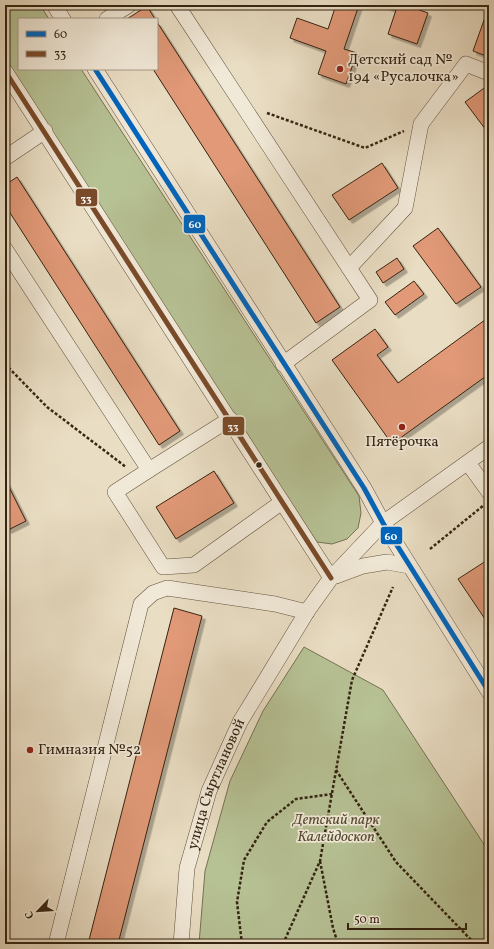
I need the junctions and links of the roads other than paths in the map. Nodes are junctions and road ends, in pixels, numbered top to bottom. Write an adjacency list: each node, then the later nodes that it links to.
1 (54, 5): 4 (street)
2 (129, 5): 5 (street)
3 (177, 5): 12 (street)
4 (62, 18)
5 (109, 18)
6 (96, 70): 13 (street)
7 (5, 71): 9 (street)
8 (489, 73): 12 (street)
9 (45, 131): 10 (street); 14 (street)
10 (5, 158)
11 (5, 249): 17 (street)
12 (349, 268): 13 (street)
13 (283, 364): 20 (street)
14 (230, 419): 17 (street); 19 (street)
15 (489, 447): 16 (street, улица Сыртлановой)
16 (468, 463): 18 (street); 20 (street, улица Сыртлановой)
17 (144, 473): 19 (street)
18 (489, 492)
19 (282, 502): 22 (street)
20 (383, 523): 21 (street); 22 (street, улица Сыртлановой)
21 (409, 566): 22 (street); 24 (street)
22 (331, 578): 23 (street, улица Сыртлановой)
23 (307, 612): 25 (street); 26 (street, улица Сыртлановой)
24 (489, 692)
25 (56, 944)
26 (181, 944)

